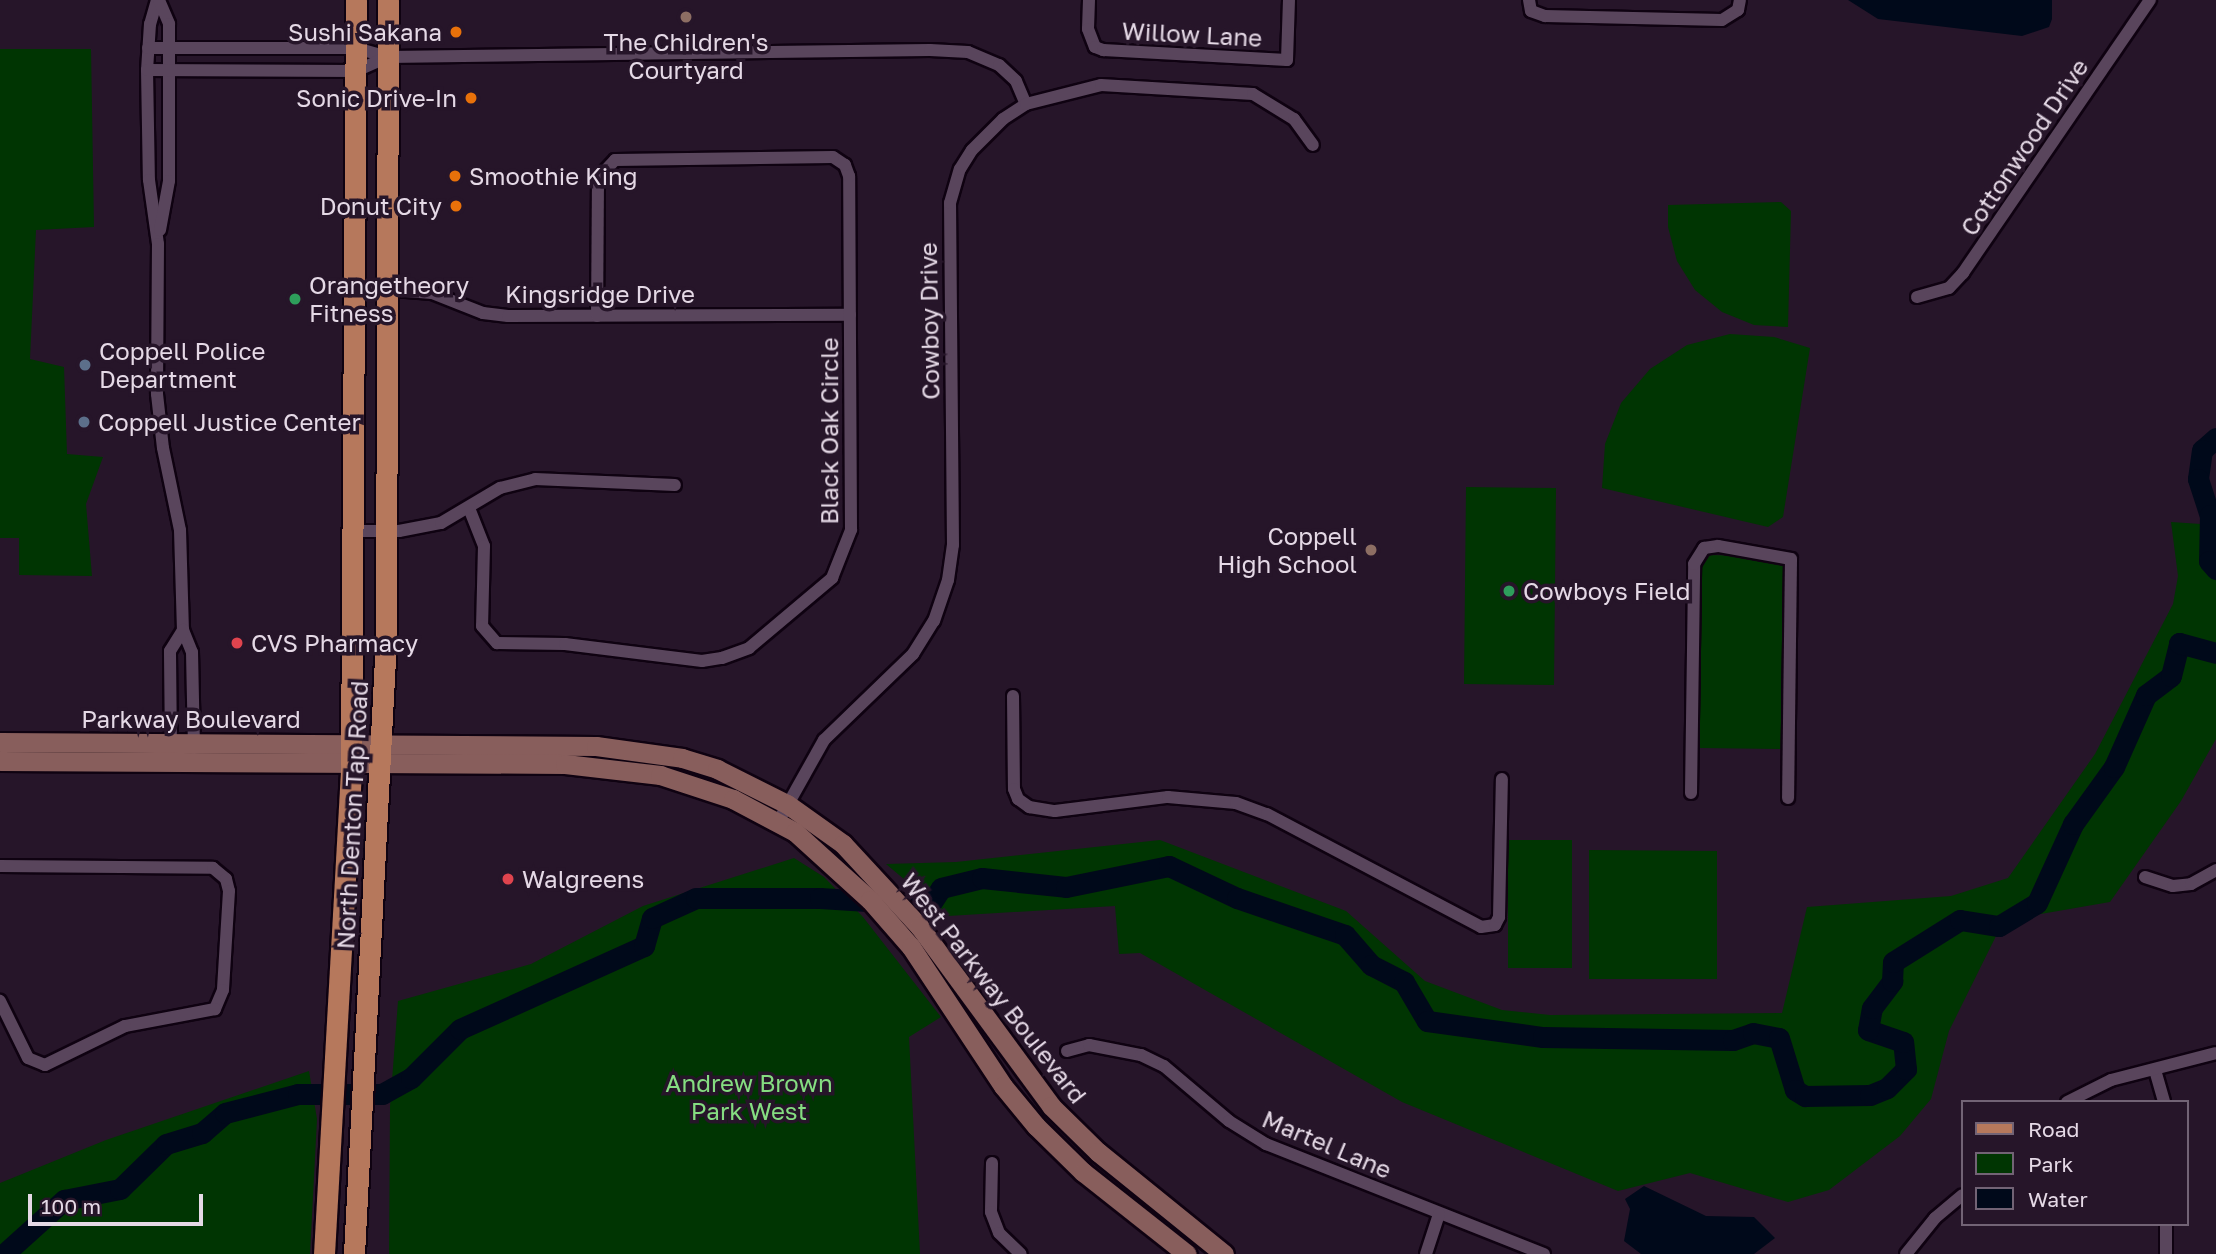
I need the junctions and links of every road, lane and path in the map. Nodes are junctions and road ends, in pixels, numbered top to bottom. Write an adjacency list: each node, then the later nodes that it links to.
1 (158, 0): 9 (street); 10 (street)
2 (356, 0): 11 (main road, North Denton Tap Road)
3 (388, 0): 12 (main road, North Denton Tap Road)
4 (1089, 0): 5 (street, Willow Lane)
5 (1289, 0)
6 (1529, 0): 7 (street)
7 (1740, 0)
8 (2150, 0): 21 (street, Cottonwood Drive)
9 (148, 48): 10 (street); 13 (street)
10 (169, 48): 11 (street); 14 (street)
11 (356, 48): 12 (street); 15 (main road, North Denton Tap Road)
12 (388, 57): 15 (street); 16 (street); 20 (main road, North Denton Tap Road)
13 (147, 70): 14 (street); 18 (street)
14 (169, 70): 15 (street); 18 (street)
15 (356, 71): 19 (main road, North Denton Tap Road)
16 (1026, 104): 17 (street, Cowboy Drive); 40 (street, Cowboy Drive)
17 (1313, 145)
18 (158, 244): 28 (street)
19 (355, 287): 20 (street, Kingsridge Drive); 26 (main road, North Denton Tap Road)
20 (386, 288): 23 (street, Kingsridge Drive); 27 (main road, North Denton Tap Road)
21 (1917, 297)
22 (850, 315): 23 (street, Kingsridge Drive); 23 (street, Black Oak Circle); 25 (street, Black Oak Circle)
23 (597, 316)
24 (675, 485): 25 (street)
25 (469, 508): 27 (street)
26 (353, 531): 27 (street); 33 (main road, North Denton Tap Road)
27 (386, 531): 34 (main road, North Denton Tap Road)
28 (183, 631): 31 (street); 32 (street)
29 (1013, 696): 37 (street)
30 (0, 742): 32 (street, Parkway Boulevard)
31 (194, 742): 32 (street, Parkway Boulevard); 33 (street, Parkway Boulevard); 36 (street)
32 (171, 752): 35 (street, Parkway Boulevard); 36 (street, Parkway Boulevard)
33 (351, 755): 34 (street, West Parkway Boulevard); 36 (street, Parkway Boulevard); 44 (main road, North Denton Tap Road)
34 (382, 755): 40 (street, West Parkway Boulevard); 45 (main road, North Denton Tap Road)
35 (0, 761)
36 (194, 762)
37 (1502, 779)
38 (1691, 793): 39 (street)
39 (1788, 797)
40 (782, 813): 59 (street, West Parkway Boulevard); 60 (street, West Parkway Boulevard)
41 (0, 866): 46 (street)
42 (2216, 870): 43 (street)
43 (2145, 877)
44 (341, 978): 45 (main road); 56 (main road, North Denton Tap Road)
45 (371, 984): 57 (main road, North Denton Tap Road)
46 (0, 1001)
47 (1067, 1051): 54 (street, Martel Lane)
48 (2216, 1053): 49 (street)
49 (2155, 1070): 50 (street); 51 (street)
50 (2071, 1100)
51 (2163, 1100)
52 (992, 1163): 58 (street)
53 (1960, 1197): 63 (street)
54 (1439, 1214): 61 (street); 62 (street, Martel Lane)
55 (2166, 1226): 64 (street)
56 (324, 1254)
57 (354, 1254)
58 (1021, 1254)
59 (1187, 1254)
60 (1224, 1254)
61 (1426, 1254)
62 (1544, 1254)
63 (1906, 1254)
64 (2166, 1254)

